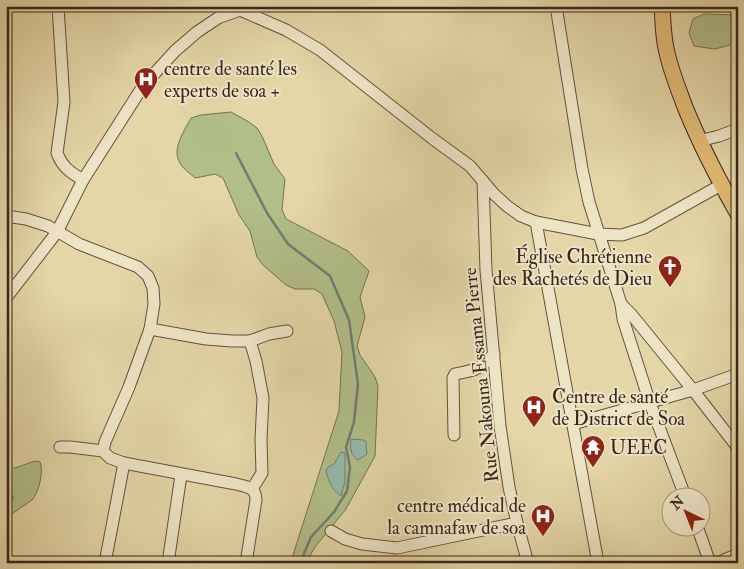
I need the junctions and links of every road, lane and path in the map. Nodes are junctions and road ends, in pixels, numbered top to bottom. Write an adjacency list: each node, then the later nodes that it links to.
1 (58, 6): 7 (street)
2 (556, 6): 14 (street)
3 (662, 6): 6 (main road)
4 (237, 8): 7 (street); 8 (street)
5 (738, 129): 6 (street)
6 (699, 141): 9 (main road)
7 (83, 180): 13 (street)
8 (483, 181): 12 (street); 20 (street, Rue Nakouna Essama Pierre)
9 (721, 184): 10 (main road); 14 (street)
10 (738, 214)
11 (6, 216): 13 (street)
12 (536, 222): 14 (street); 24 (street)
13 (58, 232): 15 (street); 17 (street)
14 (598, 234): 16 (street)
15 (6, 298)
16 (621, 304): 22 (street); 23 (street)
17 (150, 329): 19 (street); 28 (street)
18 (287, 331): 19 (street)
19 (250, 341): 32 (street)
20 (494, 354): 25 (street); 33 (street, Rue Nakouna Essama Pierre)
21 (738, 374): 22 (street)
22 (693, 390): 23 (street); 27 (street)
23 (650, 403): 24 (street); 31 (street)
24 (573, 424): 41 (street)
25 (454, 435)
26 (60, 447): 28 (street)
27 (738, 448)
28 (103, 451): 29 (street)
29 (124, 463): 30 (street); 37 (street)
30 (181, 475): 32 (street); 38 (street)
31 (681, 486)
32 (252, 489): 39 (street)
33 (516, 523): 34 (street); 40 (street, Rue Nakouna Essama Pierre)
34 (331, 531)
35 (701, 536): 42 (street)
36 (738, 554): 43 (street)
37 (105, 563)
38 (168, 563)
39 (246, 563)
40 (528, 563)
41 (598, 563)
42 (710, 563)
43 (717, 563)

